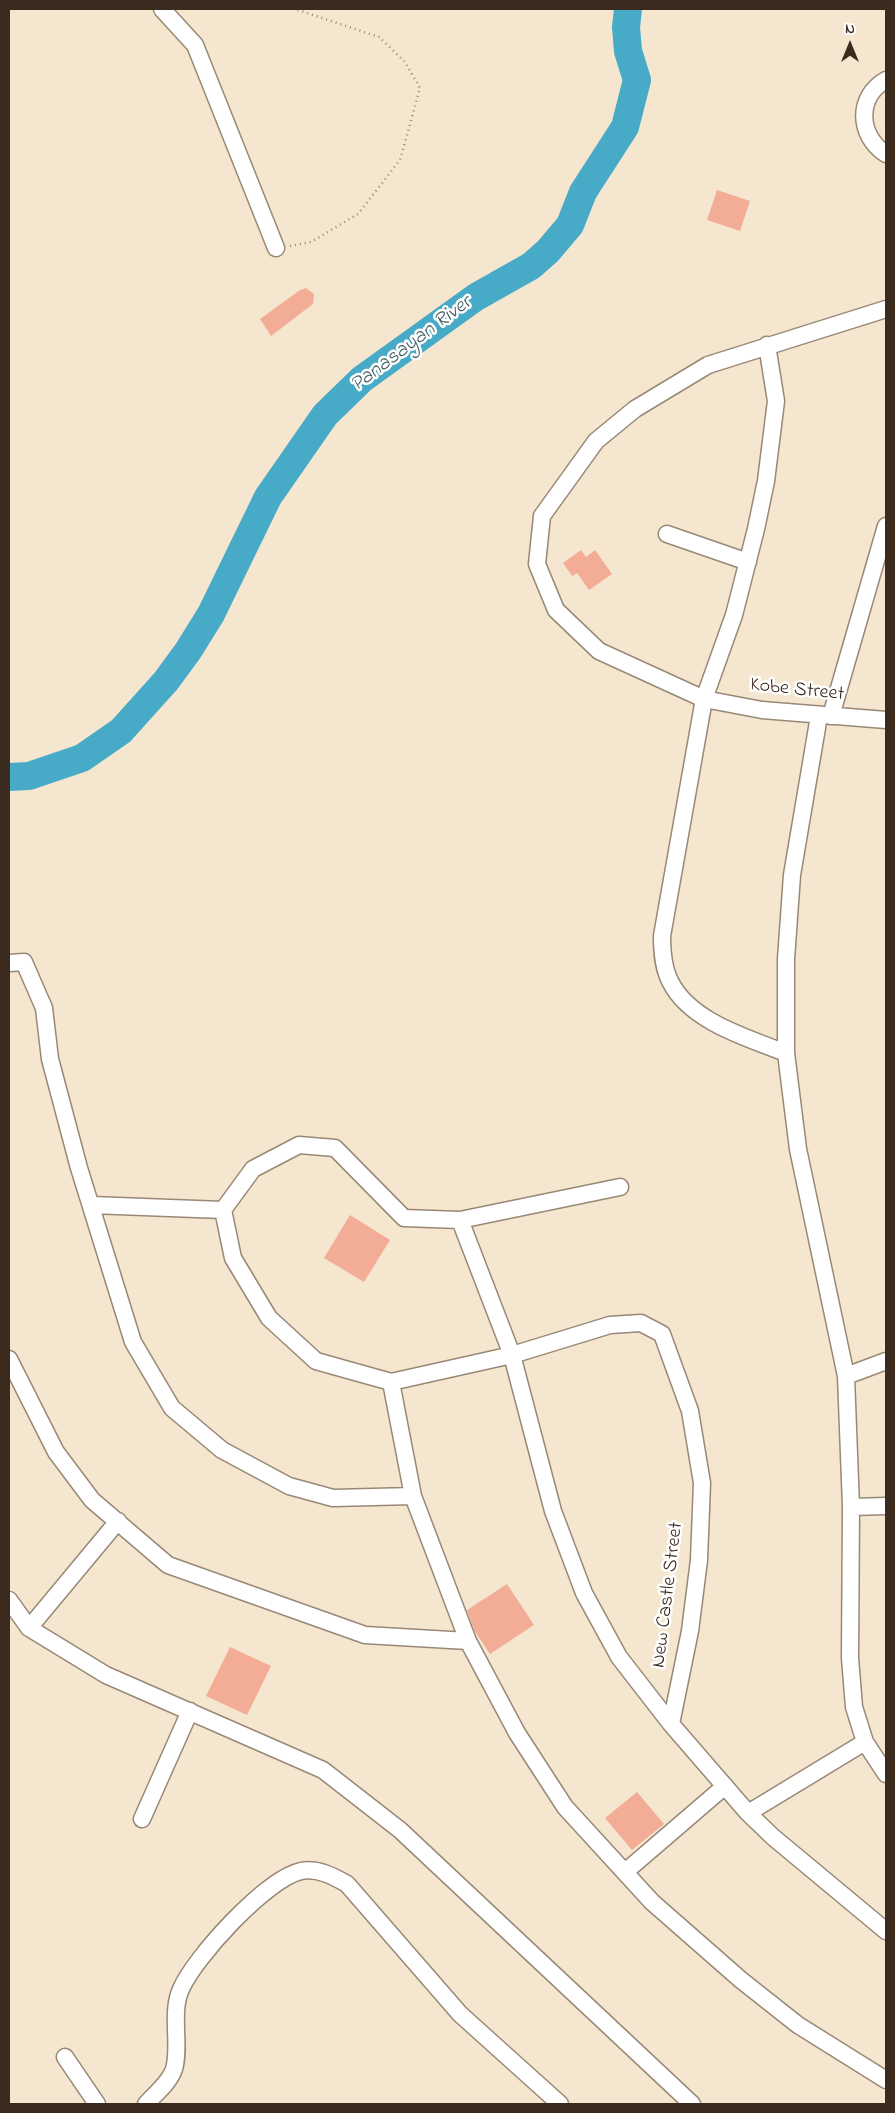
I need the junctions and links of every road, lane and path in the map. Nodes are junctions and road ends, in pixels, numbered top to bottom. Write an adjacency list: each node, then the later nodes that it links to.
1 (162, 9): 5 (street)
2 (295, 9): 5 (path)
3 (886, 80): 4 (street)
4 (886, 154)
5 (276, 248)
6 (886, 309): 7 (street, Kobe Street)
7 (768, 345): 10 (street); 11 (street, Kobe Street)
8 (886, 526): 12 (street)
9 (667, 534): 10 (street)
10 (748, 562): 11 (street)
11 (704, 699): 12 (street, Kobe Street); 15 (street)
12 (825, 716): 13 (street, Kobe Street); 15 (street)
13 (886, 720)
14 (9, 963): 17 (street)
15 (786, 1053): 23 (street)
16 (620, 1186): 19 (street)
17 (91, 1205): 18 (street); 25 (street)
18 (224, 1210): 19 (street); 24 (street)
19 (460, 1220): 20 (street)
20 (512, 1355): 24 (street, New Castle Street); 33 (street); 33 (street, New Castle Street)
21 (9, 1359): 28 (street)
22 (886, 1361): 23 (street)
23 (846, 1376): 27 (street)
24 (391, 1382): 25 (street)
25 (413, 1496): 31 (street)
26 (886, 1506): 27 (street)
27 (851, 1507): 34 (street)
28 (118, 1521): 30 (street); 31 (street)
29 (9, 1600): 30 (street)
30 (29, 1628): 32 (street)
31 (468, 1642): 39 (street)
32 (190, 1711): 38 (street); 46 (street)
33 (671, 1724): 36 (street)
34 (865, 1742): 35 (street); 37 (street)
35 (886, 1774)
36 (725, 1786): 37 (street); 39 (street)
37 (748, 1813): 40 (street)
38 (142, 1819)
39 (625, 1872): 42 (street)
40 (886, 1931)
41 (65, 2056): 43 (street)
42 (886, 2080)
43 (98, 2104)
44 (146, 2104): 45 (street)
45 (560, 2104)
46 (692, 2104)

